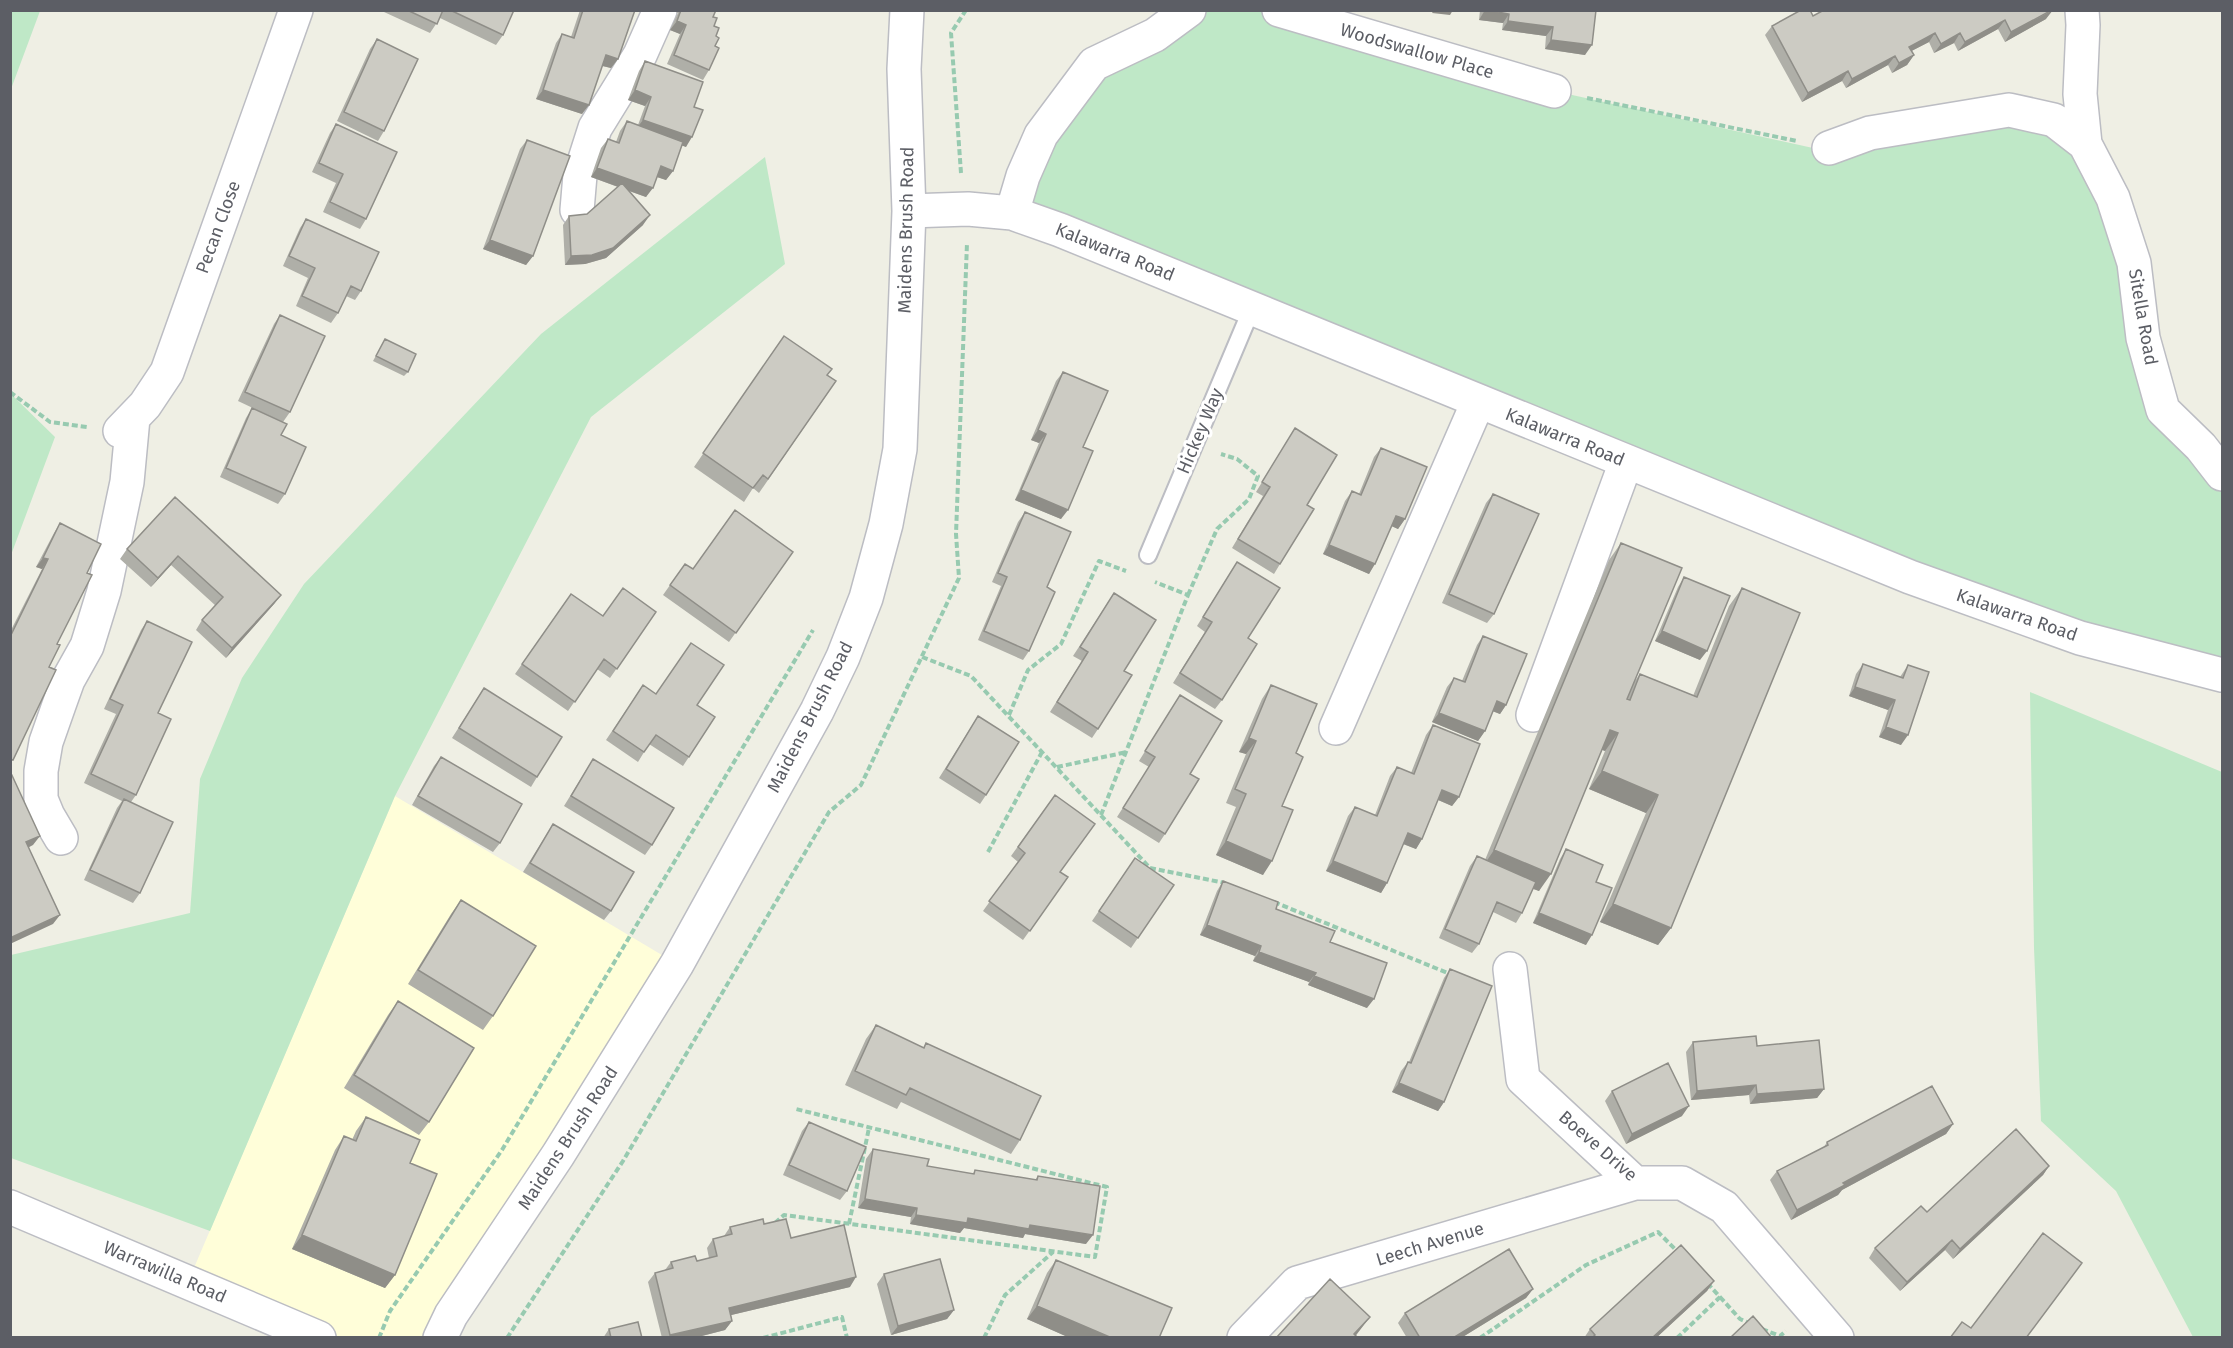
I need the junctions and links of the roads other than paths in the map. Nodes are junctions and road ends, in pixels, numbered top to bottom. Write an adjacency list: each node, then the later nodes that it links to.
1 (296, 10): 21 (street, Pecan Close)
2 (660, 10): 10 (street)
3 (907, 10): 11 (street, Maidens Brush Road)
4 (1189, 10): 12 (street)
5 (1280, 10): 7 (street, Woodswallow Place)
6 (2082, 10): 8 (street, Sitella Road)
7 (1554, 91)
8 (2085, 144): 9 (street, Sitella Road); 16 (street, Sitella Road)
9 (1829, 148)
10 (577, 210)
11 (909, 211): 12 (street, Kalawarra Road); 26 (street, Maidens Brush Road)
12 (1012, 213): 13 (street, Kalawarra Road)
13 (1252, 308): 14 (street, Kalawarra Road); 17 (lane, Hickey Way)
14 (1478, 402): 15 (street, Kalawarra Road); 20 (street)
15 (1626, 462): 18 (street, Kalawarra Road); 19 (street)
16 (2223, 474)
17 (1148, 555)
18 (2223, 675)
19 (1533, 716)
20 (1336, 728)
21 (61, 838)
22 (1510, 969): 23 (street, Boeve Drive)
23 (1635, 1183): 27 (street, Leech Avenue); 28 (street, Boeve Drive)
24 (10, 1207): 25 (street, Warrawilla Road)
25 (319, 1338)
26 (440, 1338)
27 (1244, 1338)
28 (1837, 1338)

